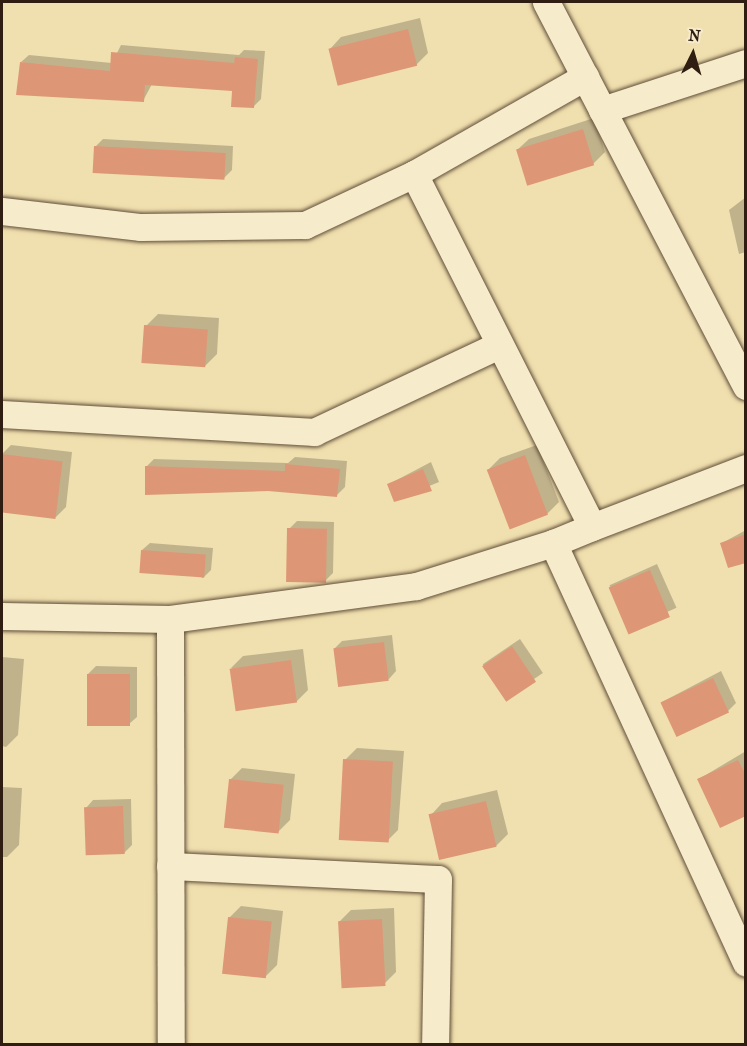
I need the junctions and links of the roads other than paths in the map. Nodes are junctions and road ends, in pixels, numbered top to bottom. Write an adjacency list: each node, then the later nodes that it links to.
1 (546, 2): 3 (street)
2 (746, 63): 4 (street)
3 (585, 77): 4 (street); 5 (street)
4 (602, 110): 8 (street)
5 (414, 174): 6 (street); 7 (street)
6 (2, 211)
7 (497, 345): 10 (street); 12 (street)
8 (737, 350): 9 (street)
9 (746, 386)
10 (2, 414)
11 (746, 468): 12 (street)
12 (592, 527): 13 (street)
13 (553, 543): 15 (street); 17 (street)
14 (2, 616): 15 (street)
15 (170, 619): 16 (street)
16 (170, 866): 18 (street); 19 (street)
17 (746, 963)
18 (171, 1044)
19 (435, 1044)

